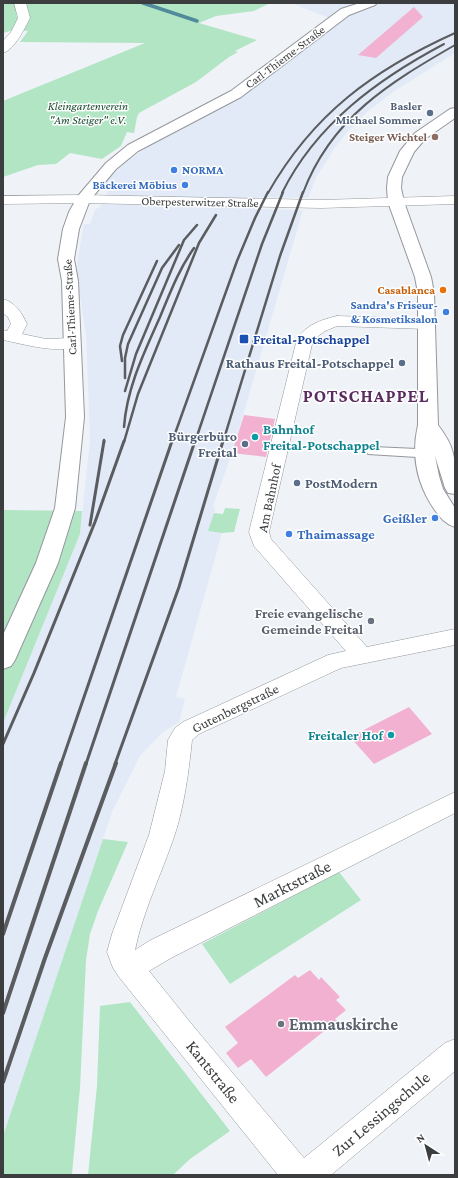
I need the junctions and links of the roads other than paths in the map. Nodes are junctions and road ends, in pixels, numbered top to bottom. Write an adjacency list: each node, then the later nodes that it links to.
1 (20, 3): 3 (street)
2 (371, 3): 5 (main road, Carl-Thieme-Straße)
3 (3, 49)
4 (455, 112): 8 (main road)
5 (83, 199): 6 (street, Oberpesterwitzer Straße); 8 (street, Oberpesterwitzer Straße); 12 (main road, Carl-Thieme-Straße)
6 (3, 200)
7 (455, 200): 8 (street, Oberpesterwitzer Straße)
8 (396, 202): 10 (main road)
9 (3, 304): 11 (street)
10 (419, 323): 13 (main road); 19 (street, Am Bahnhof)
11 (8, 335): 12 (street)
12 (72, 338): 20 (main road, Carl-Thieme-Straße)
13 (428, 425): 16 (main road); 17 (main road)
14 (373, 451): 15 (street)
15 (417, 453)
16 (455, 488)
17 (455, 520)
18 (455, 638): 19 (street, Gutenbergstraße)
19 (362, 655): 22 (street, Gutenbergstraße)
20 (3, 660)
21 (455, 802): 22 (street, Marktstraße)
22 (129, 968): 24 (street, Kantstraße)
23 (455, 1053): 25 (street, Zur Lessingschule)
24 (298, 1175)
25 (307, 1175)

